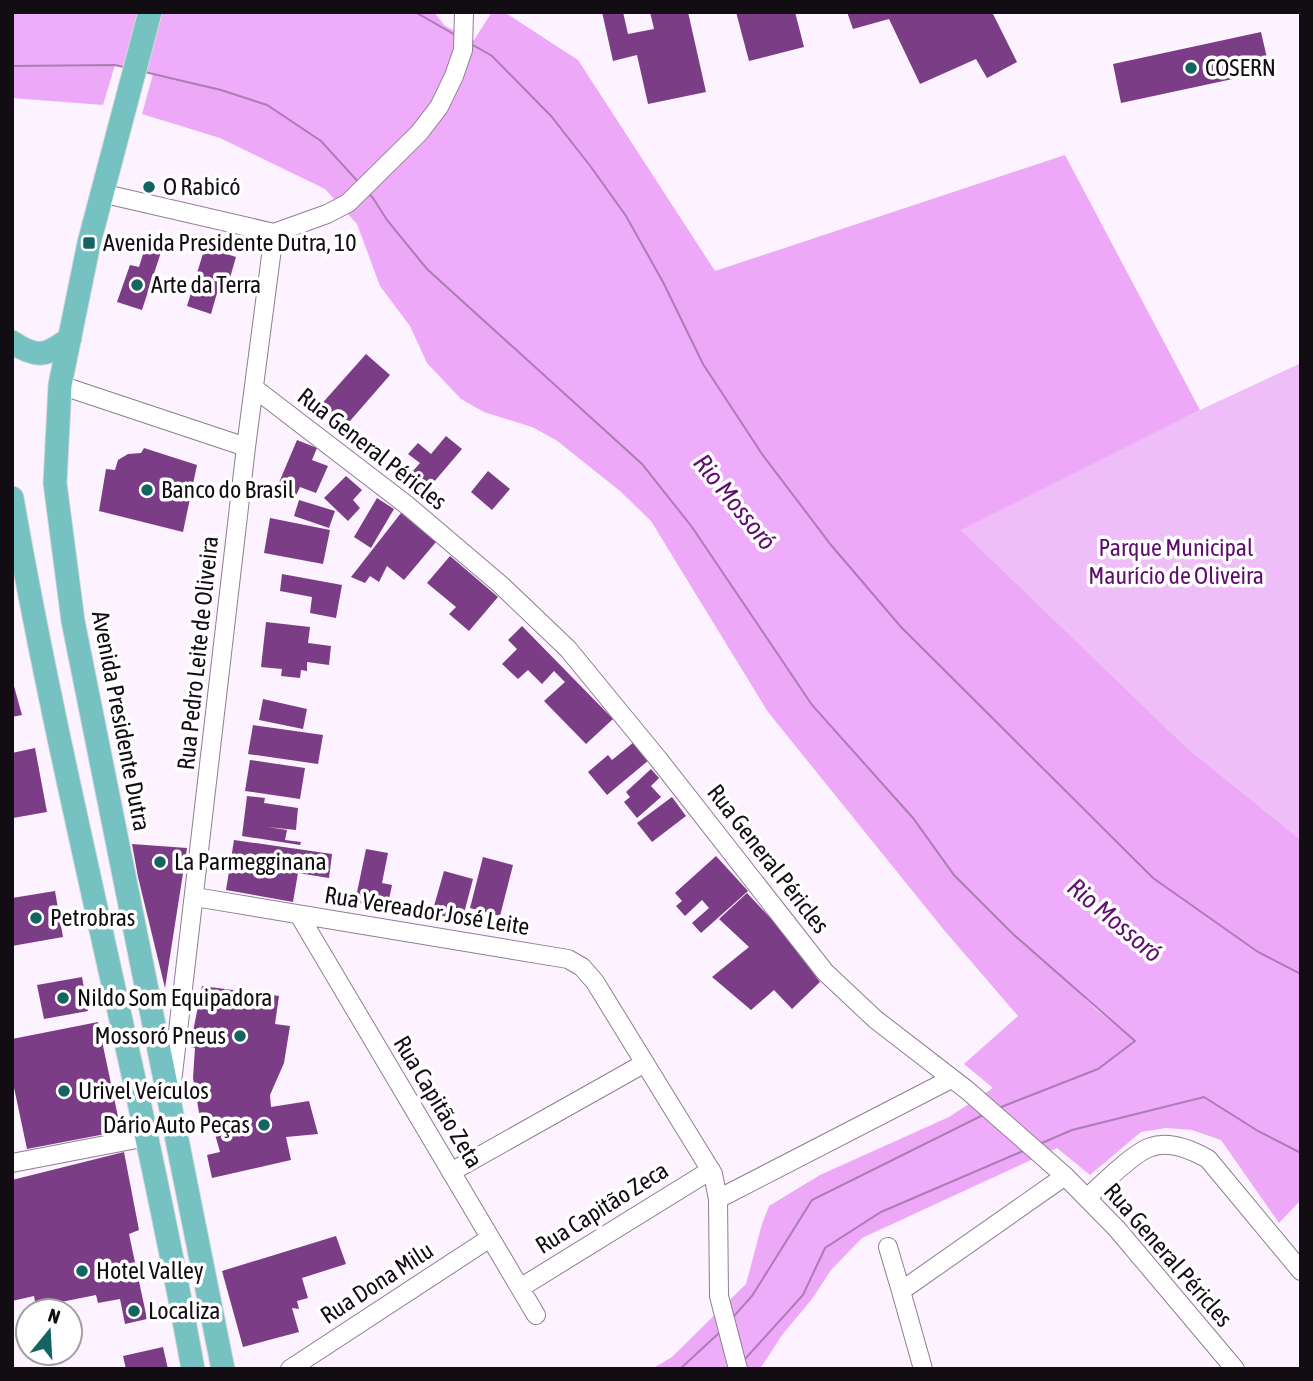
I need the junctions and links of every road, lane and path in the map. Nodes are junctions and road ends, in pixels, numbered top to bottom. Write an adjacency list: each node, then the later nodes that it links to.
1 (150, 12): 3 (main road, Avenida Presidente Dutra)
2 (464, 17): 4 (street)
3 (101, 193): 4 (street); 5 (main road, Avenida Presidente Dutra)
4 (274, 233): 8 (street, Rua Pedro Leite de Oliveira)
5 (70, 338): 6 (main road); 7 (main road, Avenida Presidente Dutra)
6 (12, 342)
7 (60, 385): 9 (street); 12 (main road, Avenida Presidente Dutra)
8 (254, 388): 9 (street, Rua Pedro Leite de Oliveira); 17 (street, Rua General Péricles)
9 (246, 447): 14 (street, Rua Pedro Leite de Oliveira)
10 (12, 498): 11 (main road)
11 (20, 588): 13 (main road)
12 (74, 621): 13 (main road); 18 (main road, Avenida Presidente Dutra)
13 (37, 629): 19 (main road)
14 (195, 897): 15 (street, Rua Vereador José Leite); 18 (street, Rua Pedro Leite de Oliveira)
15 (299, 915): 16 (street, Rua Vereador José Leite); 22 (street, Rua Capitão Zeta)
16 (645, 1063): 21 (street); 22 (street)
17 (951, 1080): 23 (street, Rua General Péricles); 25 (street)
18 (171, 1098): 28 (main road, Avenida Presidente Dutra)
19 (147, 1138): 20 (street); 29 (main road)
20 (12, 1163)
21 (711, 1170): 25 (street); 31 (street, Rua Capitão Zeca)
22 (451, 1172): 26 (street, Rua Capitão Zeta)
23 (1065, 1177): 24 (street, Rua General Péricles); 32 (street)
24 (1087, 1198): 30 (street); 39 (street, Rua General Péricles)
25 (718, 1199): 37 (street)
26 (490, 1238): 31 (street, Rua Capitão Zeta); 36 (street, Rua Dona Milu)
27 (888, 1247): 32 (street)
28 (201, 1252): 29 (main road); 35 (main road, Avenida Presidente Dutra)
29 (173, 1256): 34 (main road)
30 (1301, 1271)
31 (520, 1288): 33 (street, Rua Capitão Zeta)
32 (901, 1291): 38 (street)
33 (536, 1315)
34 (193, 1369)
35 (223, 1369)
36 (290, 1369)
37 (738, 1369)
38 (923, 1369)
39 (1235, 1369)

